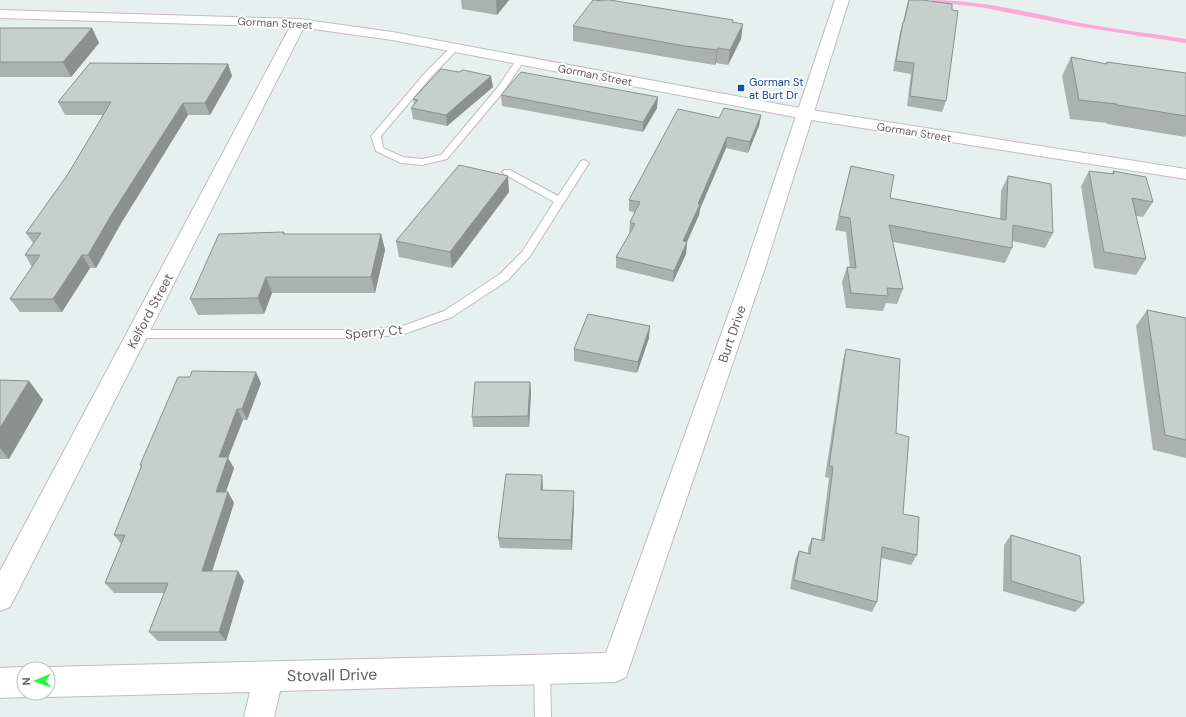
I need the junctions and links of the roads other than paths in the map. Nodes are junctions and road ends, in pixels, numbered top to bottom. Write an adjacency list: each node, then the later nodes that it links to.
1 (842, 0): 6 (street, Burt Drive)
2 (0, 14): 3 (street, Gorman Street)
3 (299, 23): 4 (street, Gorman Street); 11 (street, Kelford Street)
4 (455, 48): 5 (street, Gorman Street); 5 (lane)
5 (520, 61): 6 (street, Gorman Street)
6 (805, 114): 9 (street, Gorman Street); 13 (street, Burt Drive)
7 (584, 163): 10 (lane, Sperry Ct)
8 (507, 172): 10 (lane)
9 (1186, 174)
10 (560, 201): 11 (lane, Sperry Ct)
11 (138, 334): 12 (street, Kelford Street)
12 (0, 598)
13 (616, 667): 14 (street, Stovall Drive)
14 (542, 670): 15 (street, Stovall Drive); 20 (lane)
15 (268, 676): 17 (street, Stovall Drive); 19 (street)
16 (16, 682): 18 (street)
17 (56, 682)
18 (0, 683)
19 (259, 717)
20 (542, 717)

